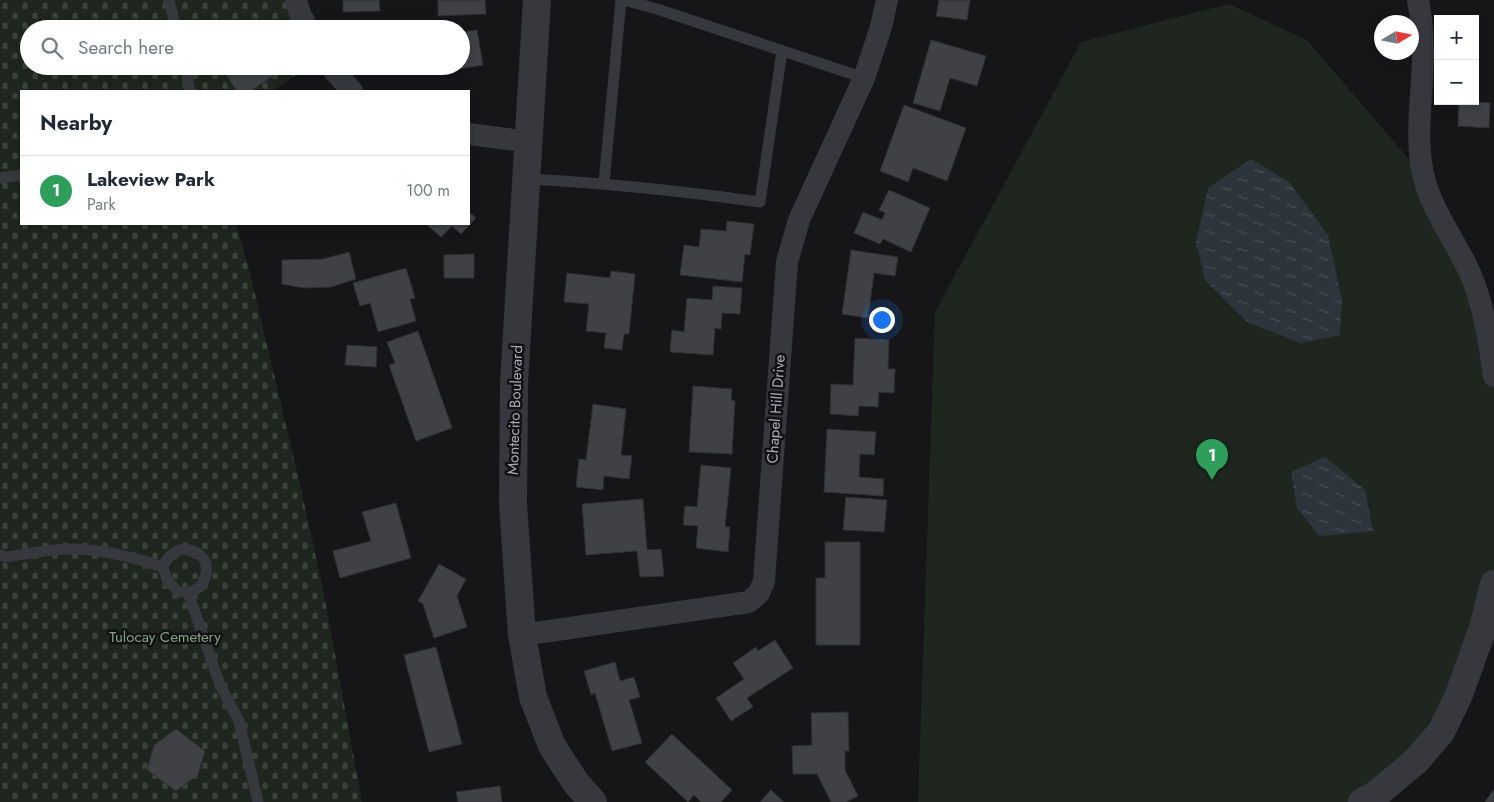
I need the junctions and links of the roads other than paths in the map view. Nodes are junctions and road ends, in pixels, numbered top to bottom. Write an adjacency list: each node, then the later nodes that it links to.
1 (169, 0): 7 (lane)
2 (296, 0): 8 (street)
3 (537, 0): 16 (street, Montecito Boulevard)
4 (622, 0): 9 (lane); 20 (lane)
5 (886, 0): 12 (street, Chapel Hill Drive)
6 (1418, 0): 21 (street)
7 (174, 20)
8 (303, 20)
9 (782, 51): 12 (lane); 20 (lane)
10 (186, 75): 13 (lane)
11 (338, 75): 14 (street)
12 (864, 78): 27 (street, Chapel Hill Drive)
13 (190, 90)
14 (351, 90)
15 (470, 134): 16 (street)
16 (529, 142): 19 (street, Montecito Boulevard)
17 (20, 175): 18 (lane)
18 (0, 178)
19 (527, 179): 20 (lane); 27 (street, Montecito Boulevard)
20 (604, 183)
21 (1494, 376)
22 (0, 555): 23 (lane)
23 (163, 567): 25 (lane); 25 (lane)
24 (1494, 584): 26 (street)
25 (188, 592): 28 (lane)
26 (1488, 630): 30 (street)
27 (522, 635): 29 (street, Montecito Boulevard)
28 (258, 802)
29 (593, 802)
30 (1362, 802)

